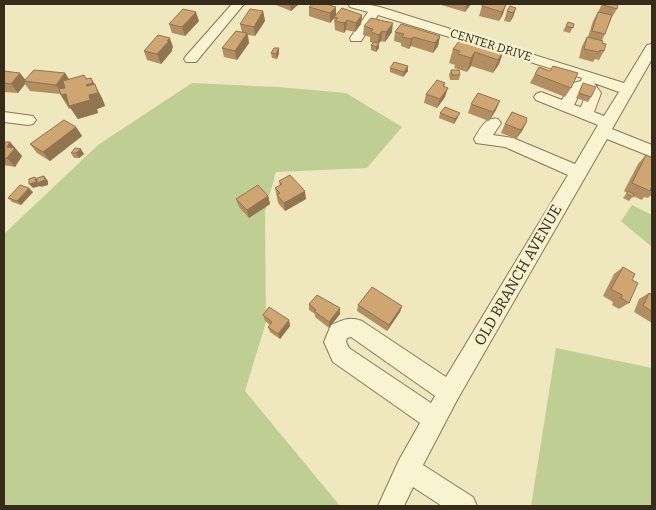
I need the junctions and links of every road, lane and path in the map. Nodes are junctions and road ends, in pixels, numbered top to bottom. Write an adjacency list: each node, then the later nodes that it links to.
1 (238, 4): 6 (street)
2 (354, 4): 3 (street, CENTER DRIVE)
3 (376, 10): 4 (lane); 7 (street, CENTER DRIVE)
4 (356, 38)
5 (652, 48): 8 (street, OLD BRANCH AVENUE)
6 (191, 58)
7 (588, 80): 8 (street, CENTER DRIVE); 10 (street); 11 (street)
8 (628, 90): 15 (street, OLD BRANCH AVENUE)
9 (541, 98): 10 (street)
10 (566, 107): 11 (street)
11 (586, 115): 15 (street)
12 (4, 117): 13 (street)
13 (28, 120)
14 (492, 123): 17 (street)
15 (605, 127): 16 (street); 17 (street, OLD BRANCH AVENUE)
16 (652, 151)
17 (578, 172): 18 (street, OLD BRANCH AVENUE)
18 (449, 392): 19 (street, OLD BRANCH AVENUE); 19 (street)
19 (434, 420): 20 (street, OLD BRANCH AVENUE)
20 (408, 469): 21 (street, OLD BRANCH AVENUE); 22 (street)
21 (391, 506)
22 (464, 506)

